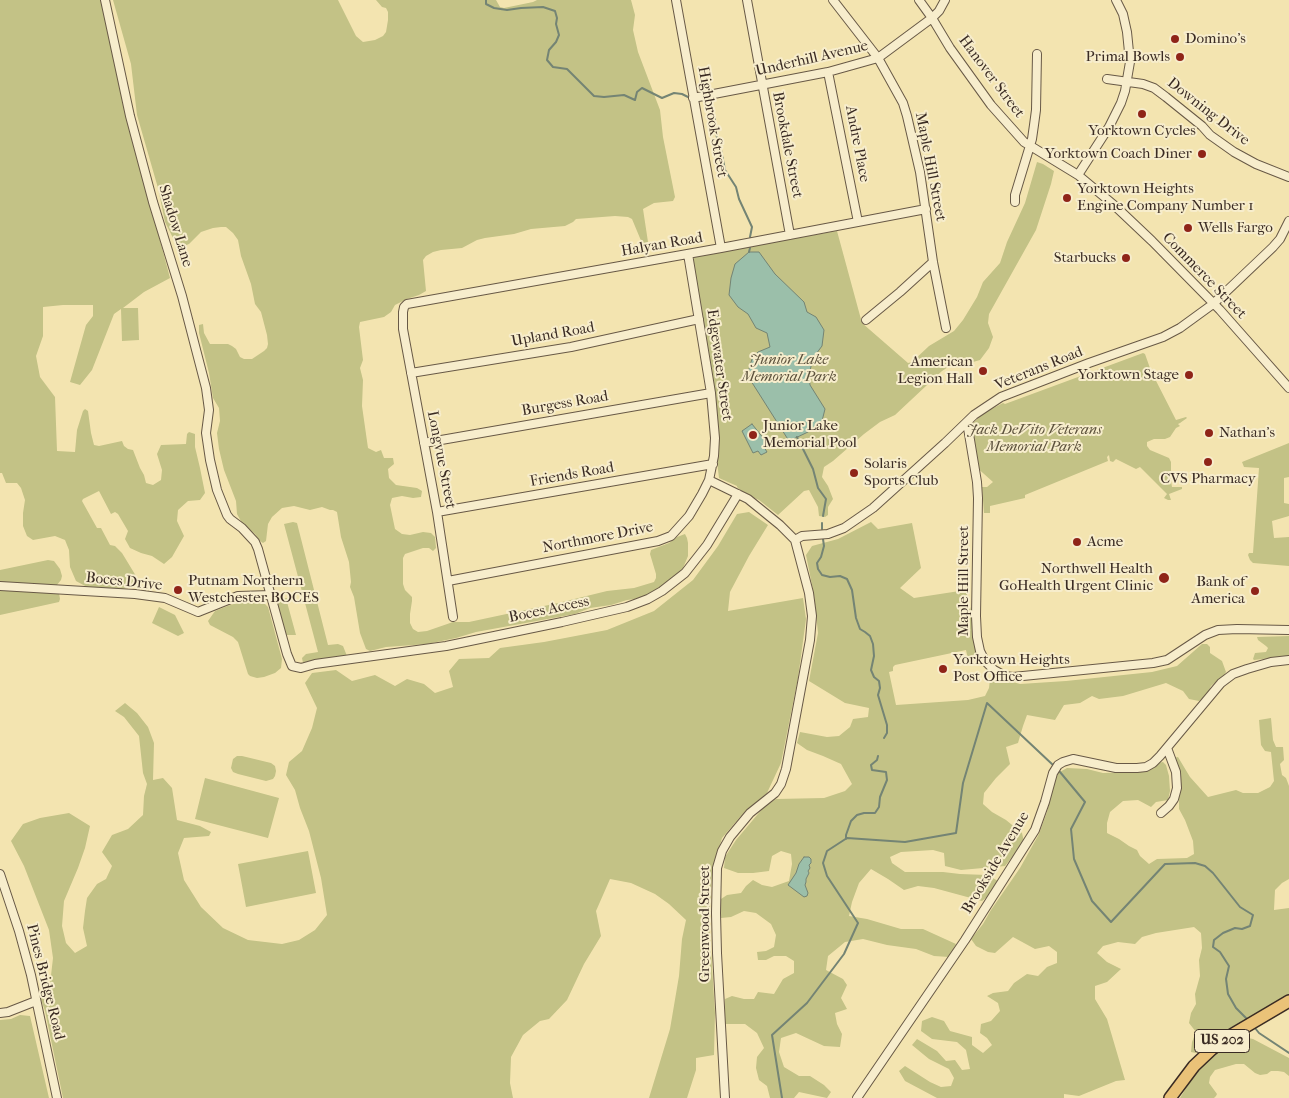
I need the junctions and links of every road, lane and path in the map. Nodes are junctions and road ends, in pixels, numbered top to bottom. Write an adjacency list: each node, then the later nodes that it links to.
1 (105, 0): 44 (street, Shadow Lane)
2 (676, 0): 15 (street, Highbrook Street)
3 (747, 0): 14 (street, Brookdale Street)
4 (833, 0): 10 (street, Maple Hill Street)
5 (919, 0): 8 (street, Hanover Street)
6 (945, 0): 8 (street, Underhill Avenue)
7 (1116, 0): 13 (street)
8 (932, 18): 10 (street, Underhill Avenue); 16 (street, Hanover Street)
9 (1037, 54): 16 (street)
10 (878, 58): 11 (street, Underhill Avenue); 20 (street, Maple Hill Street)
11 (828, 72): 14 (street, Underhill Avenue); 22 (street, Andre Place)
12 (1107, 79): 13 (street, Downing Drive)
13 (1127, 82): 17 (street); 18 (street, Downing Drive)
14 (762, 85): 15 (street, Underhill Avenue); 23 (street, Brookdale Street)
15 (693, 98): 24 (street, Highbrook Street)
16 (1030, 145): 17 (street, Hanover Street); 19 (street)
17 (1078, 175): 27 (street, Commerce Street)
18 (1289, 177)
19 (1015, 202)
20 (926, 209): 22 (street, Halyan Road); 26 (street, Maple Hill Street)
21 (1289, 220): 27 (street, Veterans Road)
22 (858, 222): 23 (street, Halyan Road)
23 (790, 235): 24 (street, Halyan Road)
24 (721, 248): 25 (street, Halyan Road)
25 (688, 254): 28 (street, Halyan Road); 29 (street, Edgewater Street)
26 (933, 262): 30 (street); 31 (street, Maple Hill Street)
27 (1213, 304): 33 (street, Commerce Street); 35 (street, Veterans Road)
28 (404, 308): 32 (street, Longvue Street)
29 (699, 319): 32 (street, Upland Road); 34 (street, Edgewater Street)
30 (866, 320)
31 (946, 328)
32 (411, 373): 36 (street, Longvue Street)
33 (1289, 388)
34 (711, 393): 36 (street, Burgess Road); 37 (street, Edgewater Street)
35 (966, 422): 41 (street, Veterans Road); 46 (street, Maple Hill Street)
36 (424, 443): 40 (street, Longvue Street)
37 (713, 464): 38 (street, Edgewater Street); 40 (street, Friends Road)
38 (708, 480): 39 (street); 42 (street, Northmore Drive)
39 (738, 494): 41 (street); 44 (street, Boces Access)
40 (437, 512): 42 (street, Longvue Street)
41 (795, 540): 55 (street, Greenwood Street)
42 (448, 581): 45 (street, Longvue Street)
43 (0, 586): 44 (street, Boces Drive)
44 (271, 596)
45 (454, 617)
46 (1289, 630)
47 (1289, 660): 48 (street, Brookside Avenue)
48 (1167, 748): 49 (street); 56 (street, Brookside Avenue)
49 (1161, 813)
50 (0, 874): 51 (street, Pines Bridge Road)
51 (36, 1001): 53 (street); 54 (street, Pines Bridge Road)
52 (1289, 1001): 57 (highway, US 202)
53 (0, 1013)
54 (57, 1098)
55 (725, 1098)
56 (857, 1098)
57 (1170, 1098)

